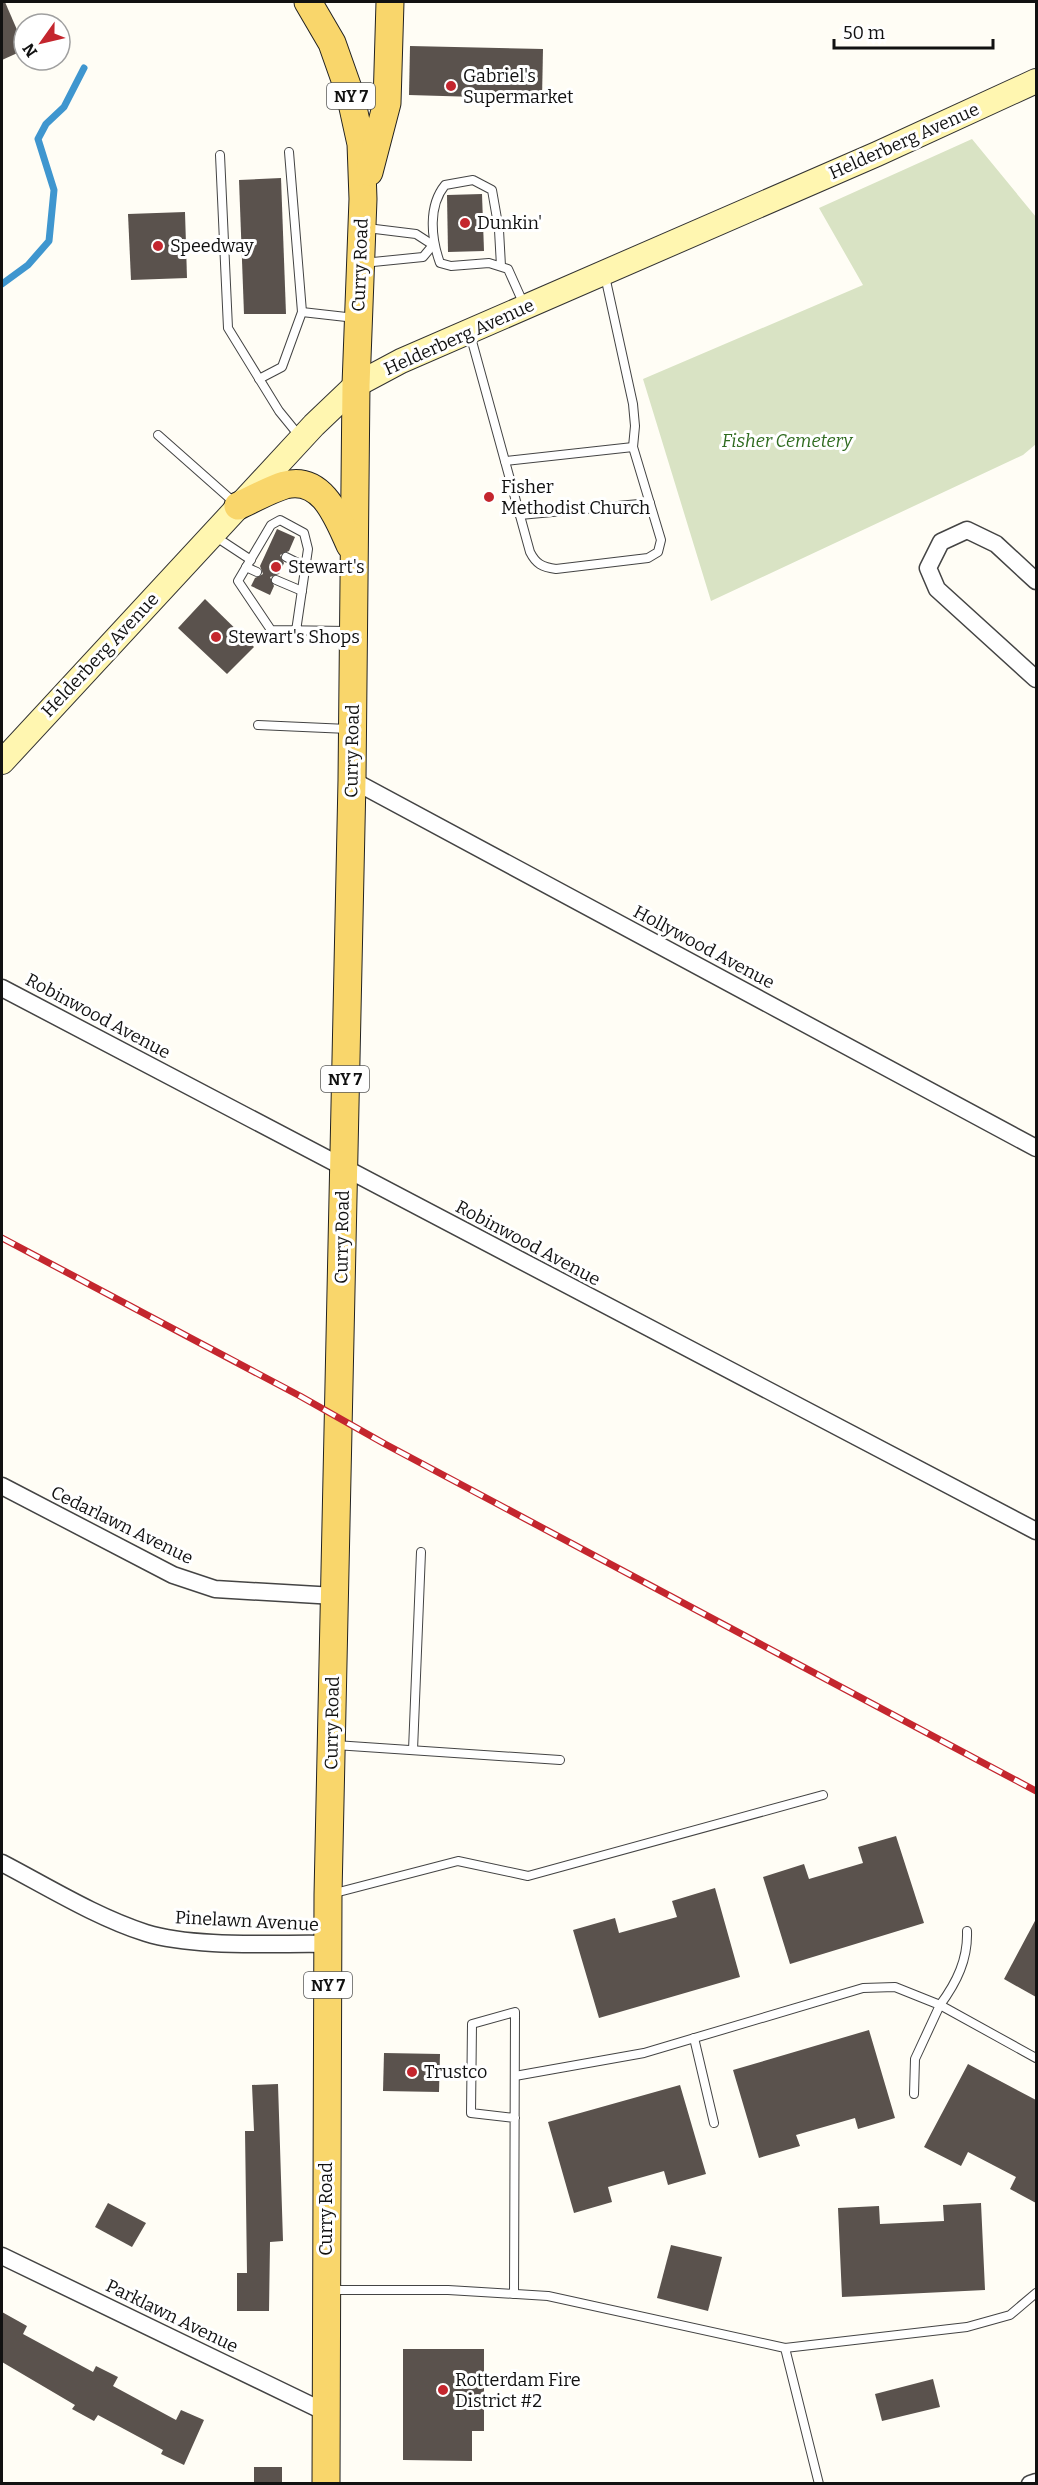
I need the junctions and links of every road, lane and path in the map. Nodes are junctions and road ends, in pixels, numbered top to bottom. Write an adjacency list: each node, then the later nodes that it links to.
1 (308, 2): 6 (main road, Curry Road / NY 7)
2 (390, 2): 6 (main road, NY 7)
3 (1036, 81): 11 (street, Helderberg Avenue)
4 (289, 152): 13 (lane)
5 (220, 155): 16 (lane)
6 (363, 199): 7 (main road, Curry Road / NY 7)
7 (362, 227): 8 (lane); 9 (main road, Curry Road / NY 7)
8 (433, 245): 9 (lane); 10 (lane); 10 (lane)
9 (360, 263): 14 (main road, Curry Road / NY 7)
10 (501, 267): 12 (lane)
11 (605, 272): 12 (street, Helderberg Avenue); 20 (lane)
12 (525, 307): 15 (street, Helderberg Avenue)
13 (302, 312): 14 (lane); 16 (lane)
14 (358, 318): 17 (main road, Curry Road / NY 7)
15 (469, 331): 17 (street, Helderberg Avenue); 21 (lane)
16 (259, 379): 19 (lane)
17 (356, 385): 19 (street, Helderberg Avenue); 27 (main road, Curry Road / NY 7)
18 (158, 435): 23 (lane)
19 (301, 438): 23 (street, Helderberg Avenue)
20 (633, 447): 21 (lane); 22 (lane)
21 (505, 461): 24 (lane)
22 (650, 503): 24 (lane); 24 (lane)
23 (238, 506): 25 (street, Helderberg Avenue); 27 (main road)
24 (520, 514)
25 (212, 534): 28 (lane); 39 (street, Helderberg Avenue)
26 (286, 557): 29 (lane)
27 (353, 560): 29 (lane); 35 (main road, Curry Road / NY 7)
28 (248, 563): 29 (lane); 30 (lane); 34 (lane)
29 (306, 567): 33 (lane)
30 (257, 572)
31 (276, 580): 33 (lane)
32 (1036, 581): 36 (street)
33 (302, 591): 34 (lane)
34 (296, 631): 35 (lane)
35 (353, 631): 38 (main road, Curry Road / NY 7)
36 (1036, 679)
37 (258, 725): 38 (lane)
38 (352, 729): 40 (main road, Curry Road / NY 7)
39 (2, 762)
40 (352, 780): 42 (street, Hollywood Avenue); 43 (main road, Curry Road / NY 7)
41 (2, 988): 43 (street, Robinwood Avenue)
42 (1036, 1148)
43 (342, 1168): 45 (street, Robinwood Avenue); 47 (main road, Curry Road / NY 7)
44 (2, 1486): 47 (street, Cedarlawn Avenue)
45 (1036, 1530)
46 (421, 1552): 49 (lane)
47 (335, 1596): 48 (main road, Curry Road / NY 7)
48 (332, 1745): 49 (lane); 53 (main road, Curry Road / NY 7)
49 (413, 1750): 50 (lane)
50 (560, 1760)
51 (823, 1795): 53 (lane)
52 (2, 1863): 55 (street, Pinelawn Avenue)
53 (328, 1895): 55 (main road, Curry Road / NY 7)
54 (967, 1931): 56 (lane)
55 (328, 1944): 64 (main road, Curry Road / NY 7)
56 (940, 2005): 57 (lane); 58 (lane); 60 (lane)
57 (694, 2038): 59 (lane); 62 (lane)
58 (1036, 2058)
59 (515, 2076): 61 (lane); 61 (lane)
60 (914, 2094)
61 (515, 2118): 66 (lane)
62 (714, 2123)
63 (2, 2256): 68 (street, Parklawn Avenue)
64 (326, 2290): 66 (lane); 68 (main road, Curry Road / NY 7)
65 (1036, 2293): 67 (lane)
66 (514, 2294): 67 (lane)
67 (785, 2348): 71 (lane)
68 (325, 2412): 70 (main road, Curry Road / NY 7)
69 (1036, 2482): 72 (street)
70 (326, 2484)
71 (819, 2484)
72 (1030, 2484)

